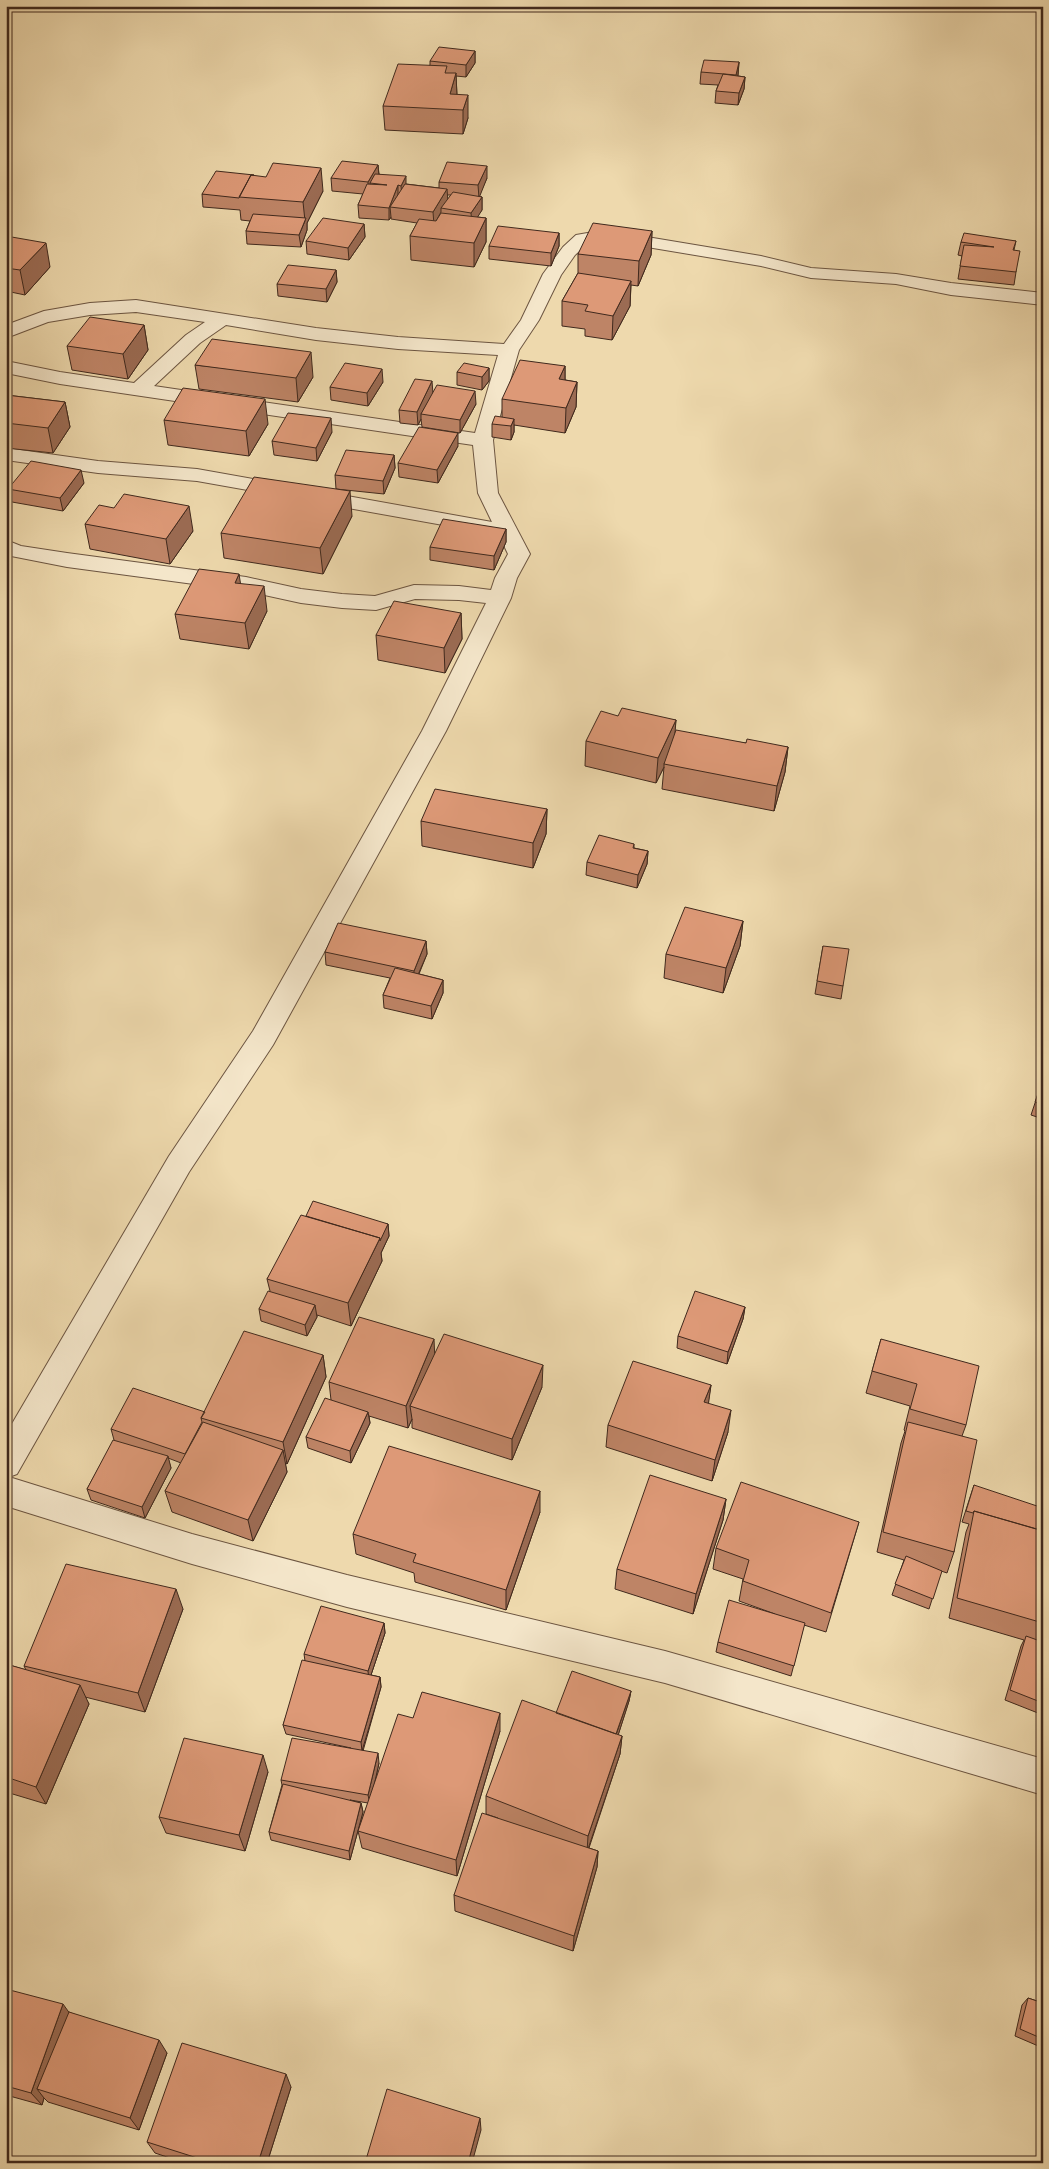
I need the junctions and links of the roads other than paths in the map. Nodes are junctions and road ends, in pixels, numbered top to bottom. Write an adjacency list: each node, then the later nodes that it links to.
1 (1043, 299): 4 (street)
2 (223, 319): 3 (street); 4 (street); 6 (street)
3 (6, 332)
4 (509, 350): 7 (street)
5 (6, 367): 6 (street)
6 (140, 388): 7 (street)
7 (483, 440): 9 (street)
8 (6, 454): 9 (street)
9 (507, 531): 11 (street)
10 (6, 546): 11 (street)
11 (500, 598): 12 (street)
12 (6, 1464)
13 (6, 1491): 14 (street)
14 (1043, 1777)

